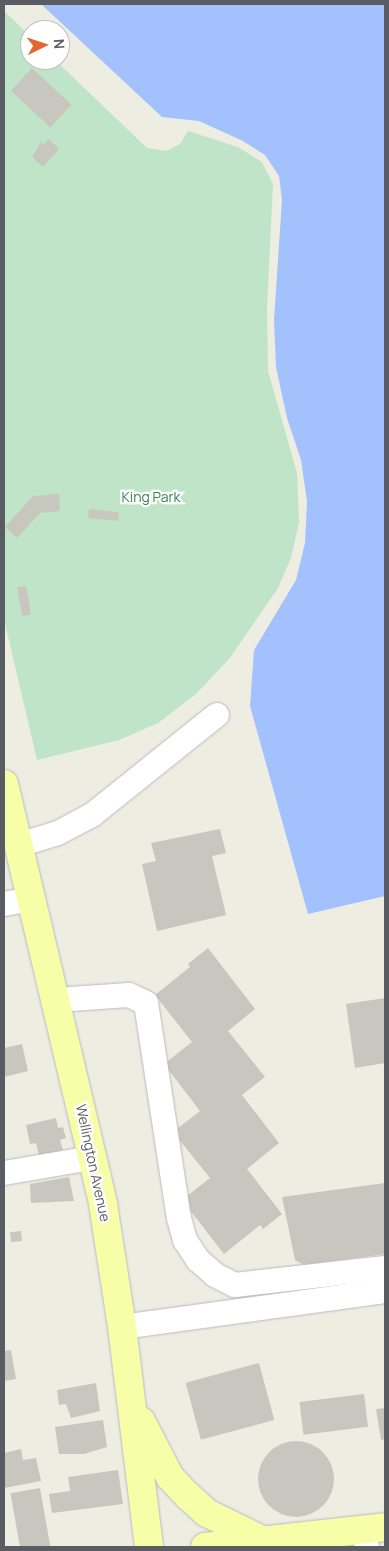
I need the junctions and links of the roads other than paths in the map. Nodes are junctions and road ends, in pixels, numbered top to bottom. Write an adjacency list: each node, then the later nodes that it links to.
1 (217, 715): 3 (street)
2 (4, 784): 3 (main road, Wellington Avenue)
3 (19, 845): 4 (main road, Wellington Avenue)
4 (32, 899): 5 (street); 6 (main road, Wellington Avenue)
5 (4, 904)
6 (56, 1000): 7 (main road, Wellington Avenue); 9 (street)
7 (92, 1158): 8 (street); 11 (main road, Wellington Avenue)
8 (4, 1173)
9 (385, 1268)
10 (385, 1291): 11 (street)
11 (122, 1327): 12 (main road, Wellington Avenue)
12 (131, 1400): 14 (main road); 16 (main road, Wellington Avenue)
13 (372, 1534): 15 (main road)
14 (262, 1540): 15 (main road); 17 (main road)
15 (312, 1541)
16 (149, 1547)
17 (208, 1547)

